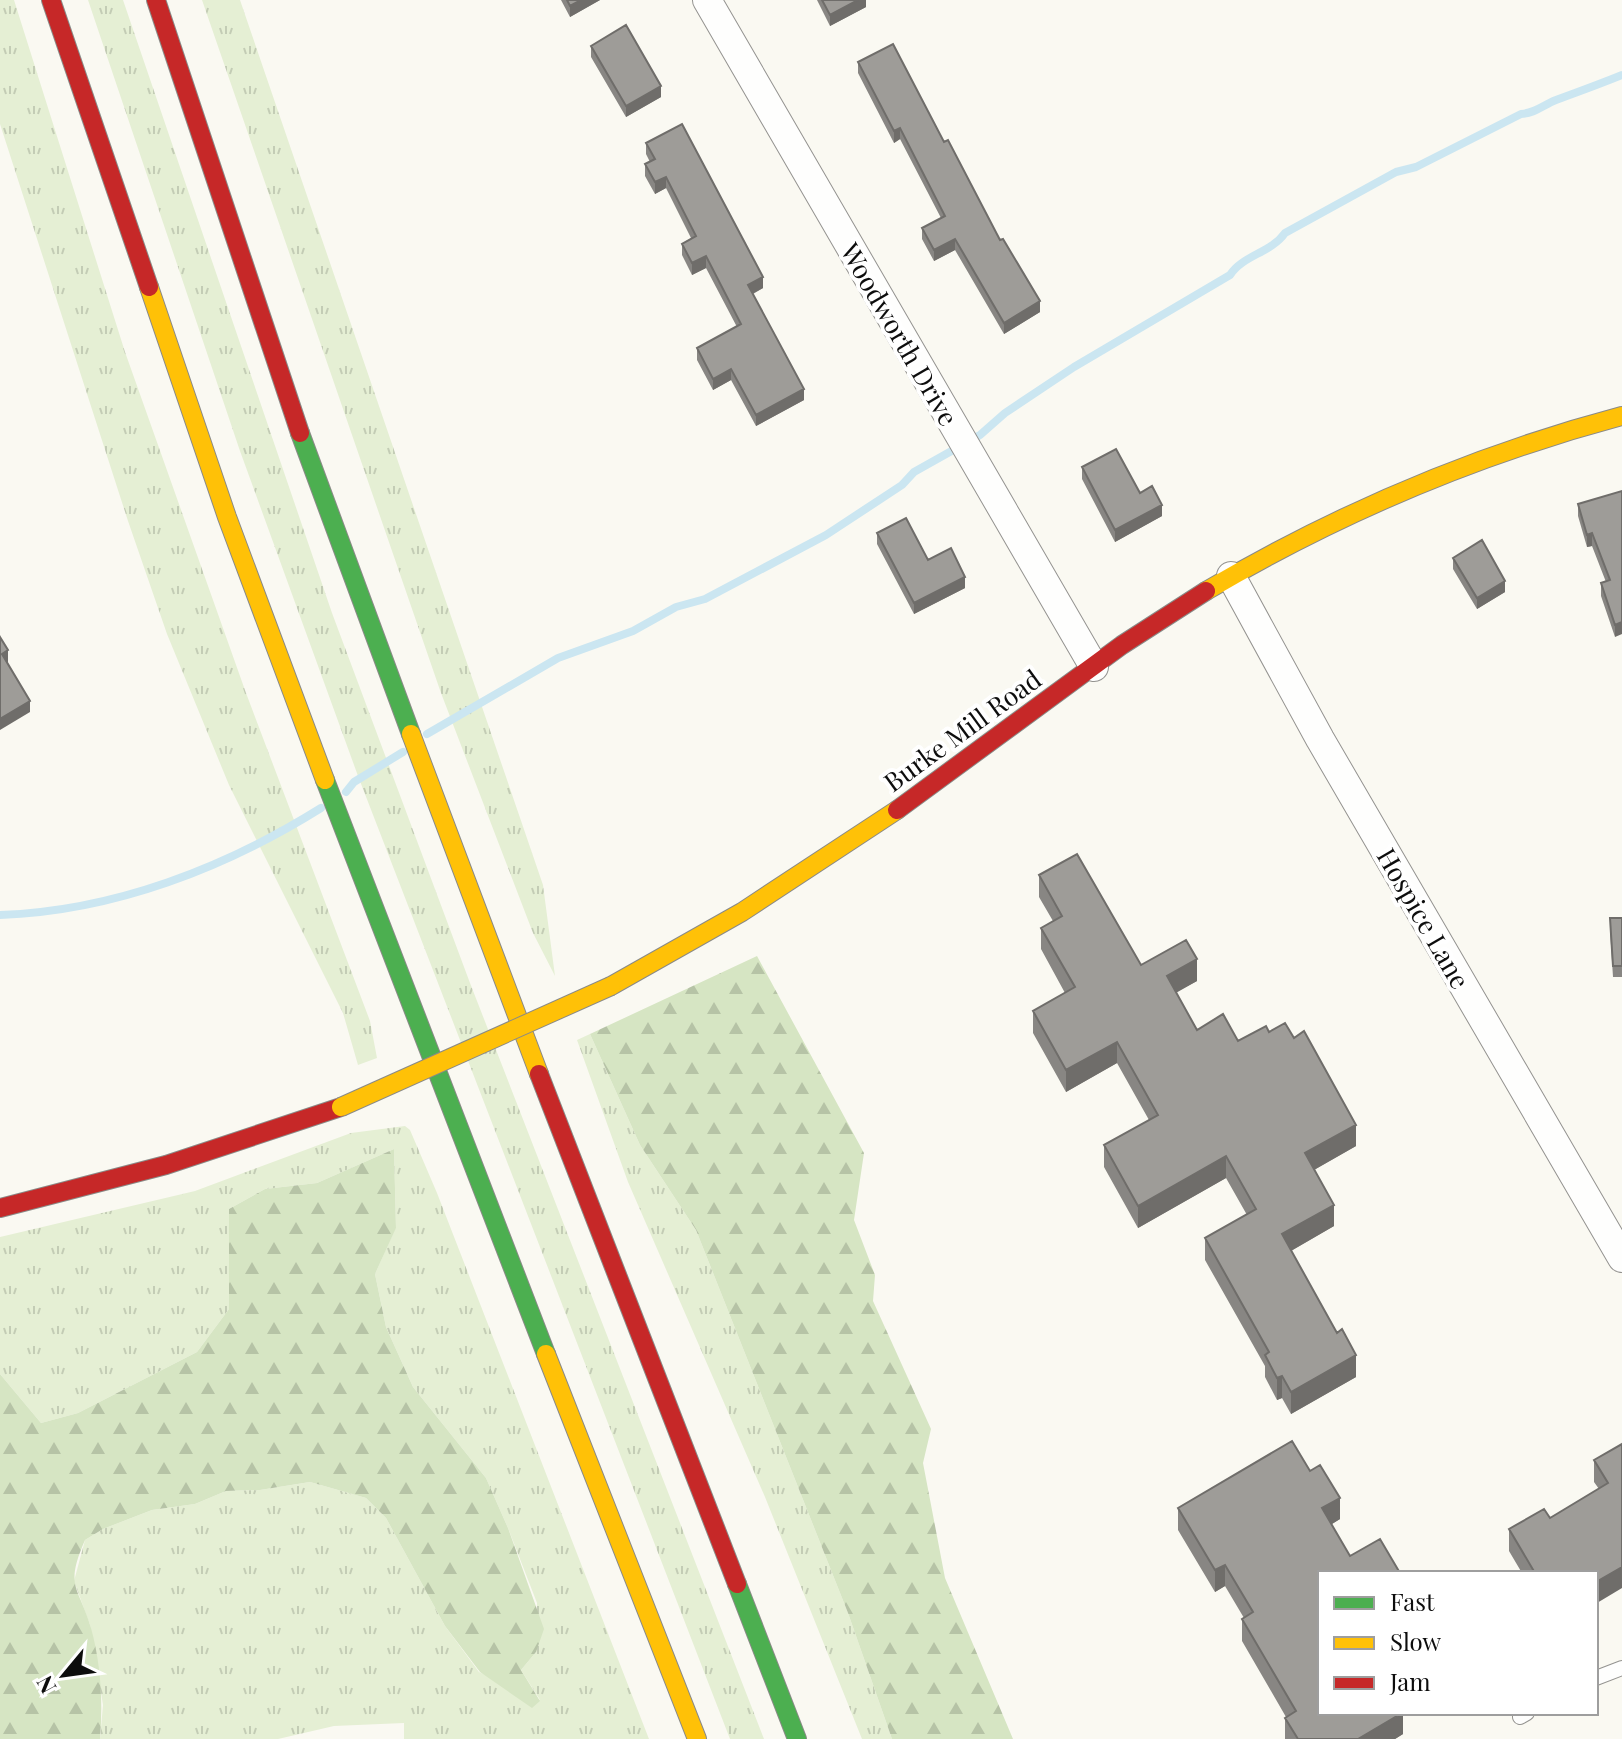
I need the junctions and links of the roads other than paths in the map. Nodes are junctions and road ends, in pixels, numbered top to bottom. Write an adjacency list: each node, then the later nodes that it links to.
1 (51, 0): 11 (main road)
2 (156, 0): 12 (main road)
3 (707, 0): 6 (street, Woodworth Drive)
4 (1622, 416): 5 (main road, Burke Mill Road)
5 (1231, 576): 6 (main road, Burke Mill Road); 8 (street, Hospice Lane)
6 (1094, 667): 7 (main road, Burke Mill Road, bridge)
7 (0, 1208)
8 (1622, 1258)
9 (1622, 1668): 10 (lane)
10 (1598, 1677)
11 (697, 1739)
12 (797, 1739)

